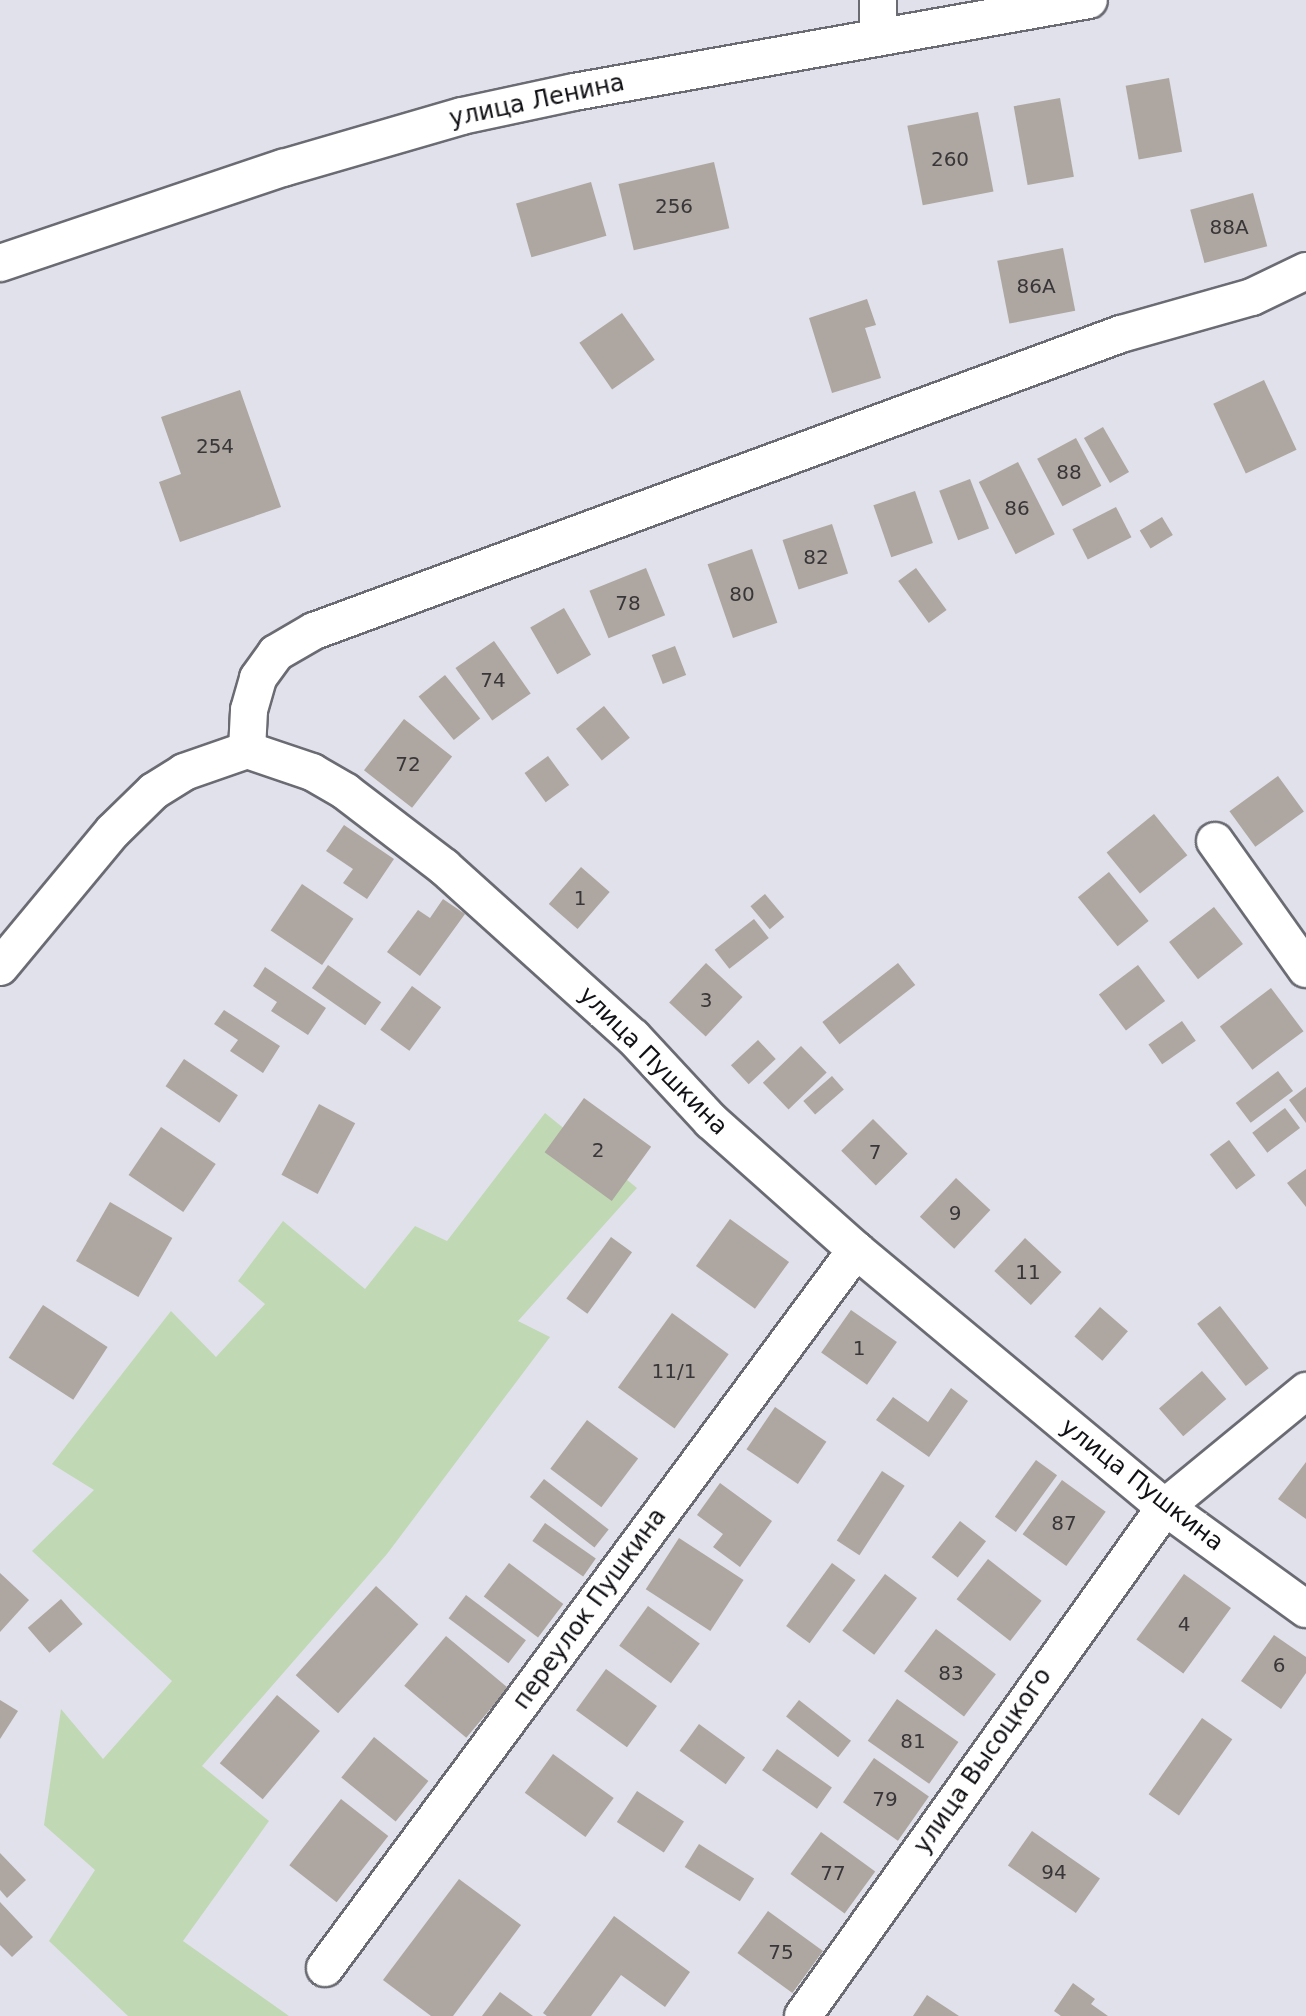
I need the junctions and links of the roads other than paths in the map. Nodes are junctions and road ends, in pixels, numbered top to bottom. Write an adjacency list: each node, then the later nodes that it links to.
1 (878, 0): 3 (street)
2 (1089, 0): 3 (street, улица Ленина)
3 (878, 37): 4 (street, улица Ленина)
4 (0, 263)
5 (1306, 271): 6 (street)
6 (247, 750): 8 (street); 10 (street, улица Пушкина)
7 (1215, 841): 9 (street)
8 (0, 967)
9 (1306, 969)
10 (856, 1250): 12 (street, улица Пушкина); 14 (street, переулок Пушкина)
11 (1306, 1391): 12 (street, улица Высоцкого)
12 (1165, 1507): 13 (street, улица Пушкина); 15 (street, улица Высоцкого)
13 (1306, 1609)
14 (325, 1968)
15 (803, 2016)

